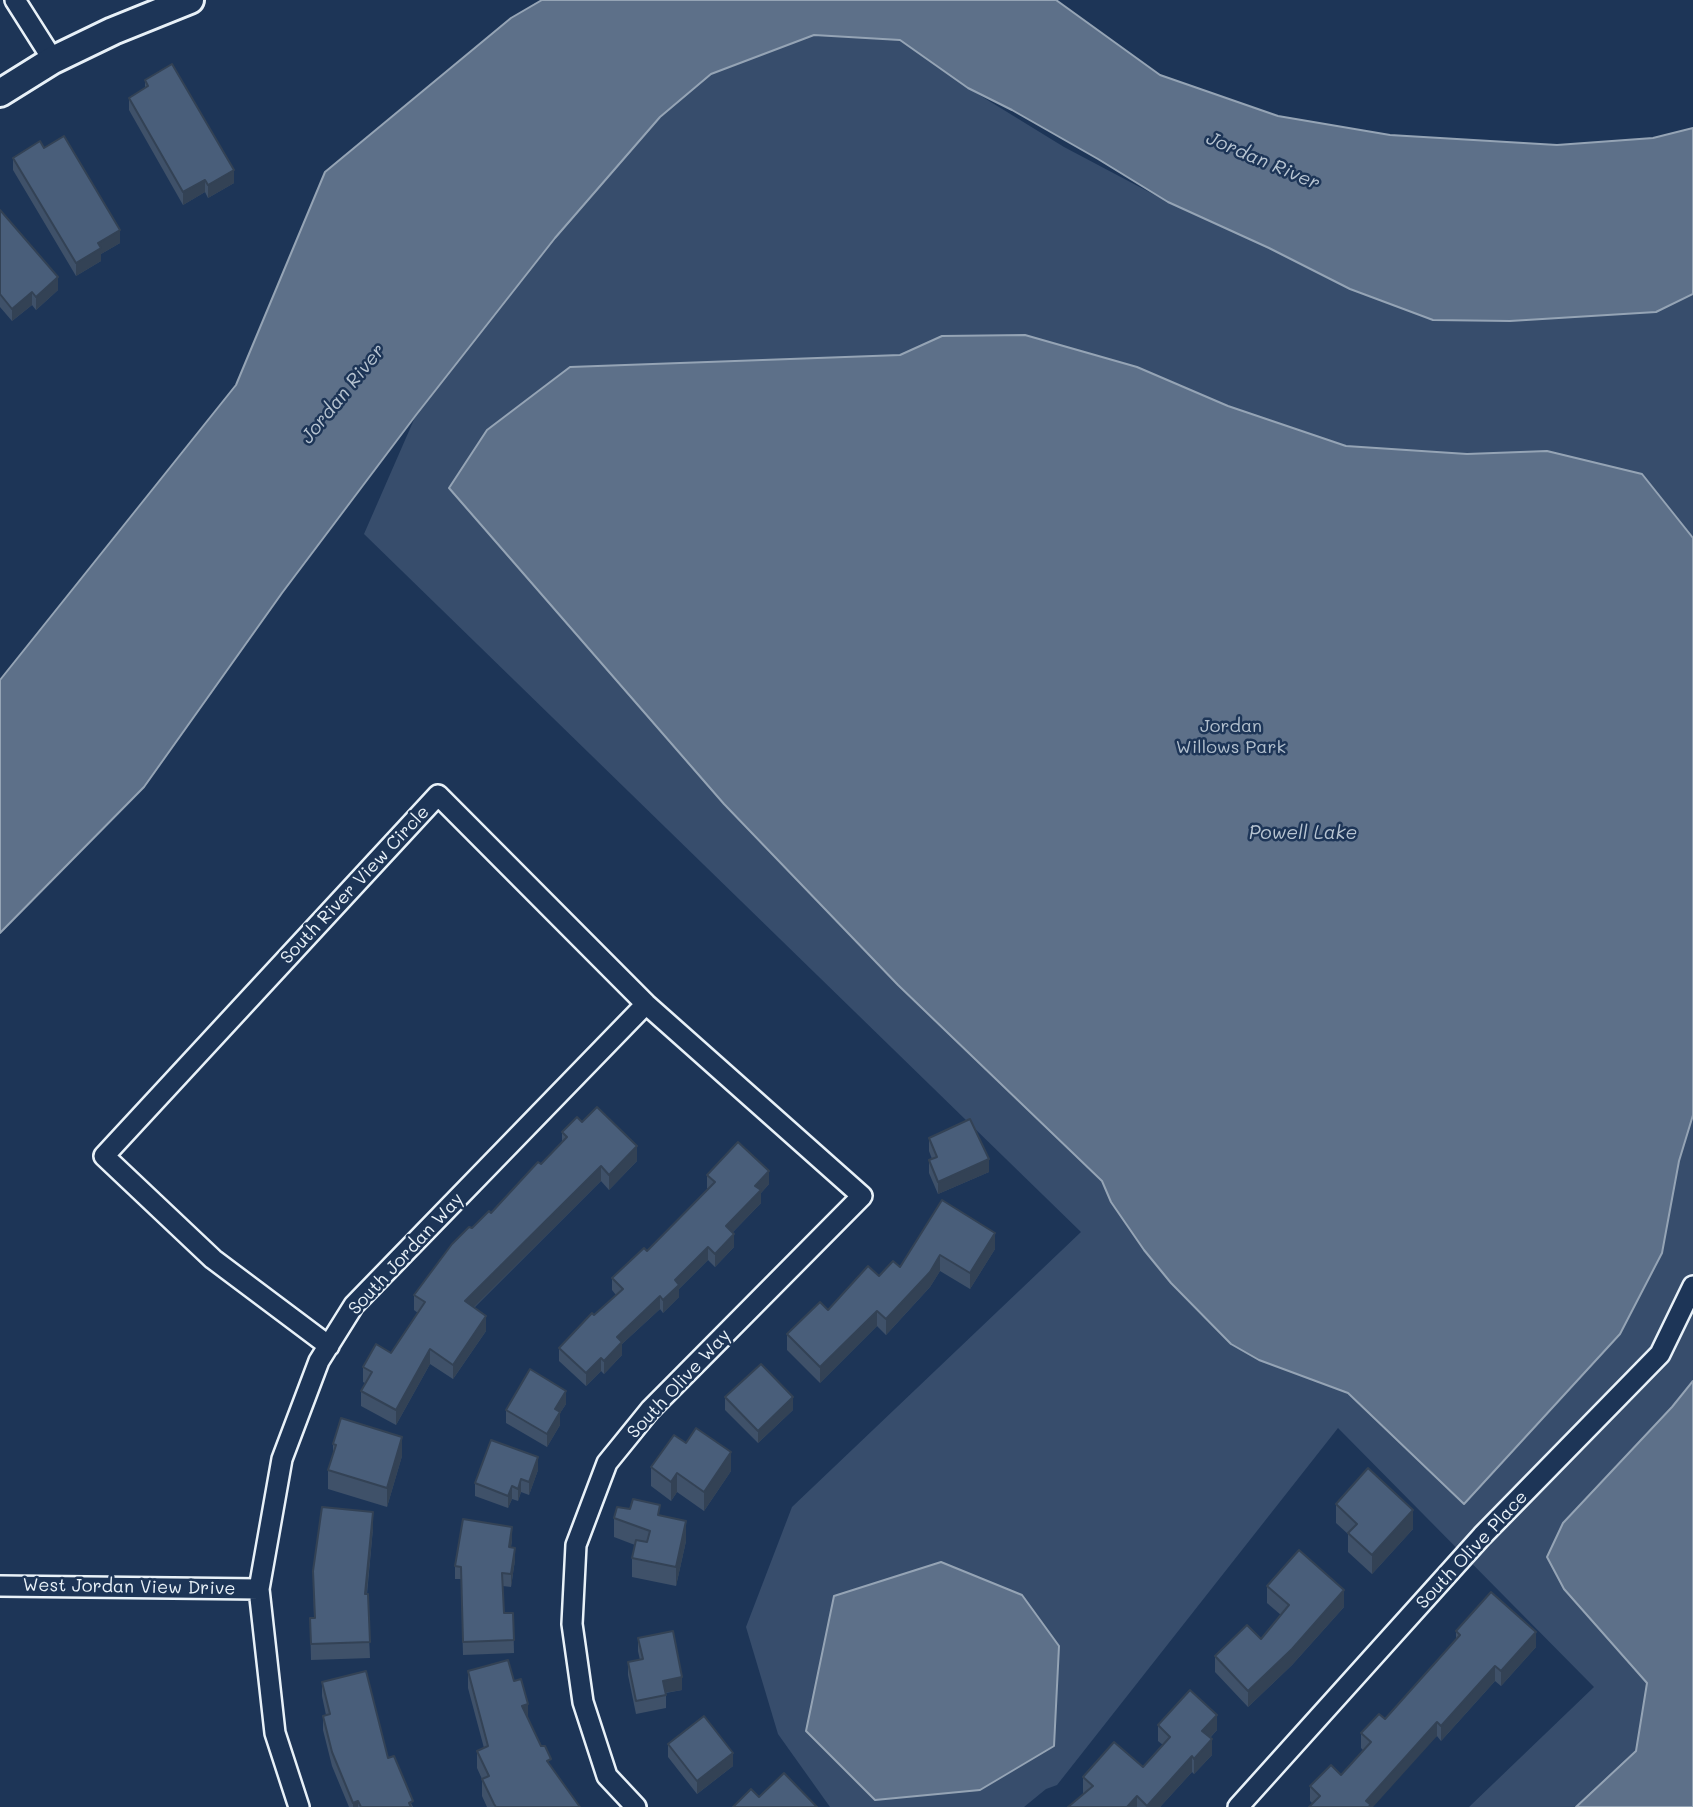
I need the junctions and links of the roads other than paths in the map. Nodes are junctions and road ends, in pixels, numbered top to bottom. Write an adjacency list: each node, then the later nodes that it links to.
1 (15, 0): 3 (street)
2 (190, 0): 3 (street)
3 (53, 60): 4 (street)
4 (0, 93)
5 (646, 1004): 6 (street, South River View Circle); 8 (street, South Jordan Way); 8 (street, South River View Circle)
6 (862, 1196): 12 (street, South Olive Way)
7 (1693, 1286): 13 (street, South Olive Place)
8 (329, 1346): 10 (street, South Jordan Way)
9 (0, 1586): 10 (street, West Jordan View Drive)
10 (259, 1589): 11 (street, South Jordan Way)
11 (299, 1807)
12 (636, 1807)
13 (1238, 1807)

